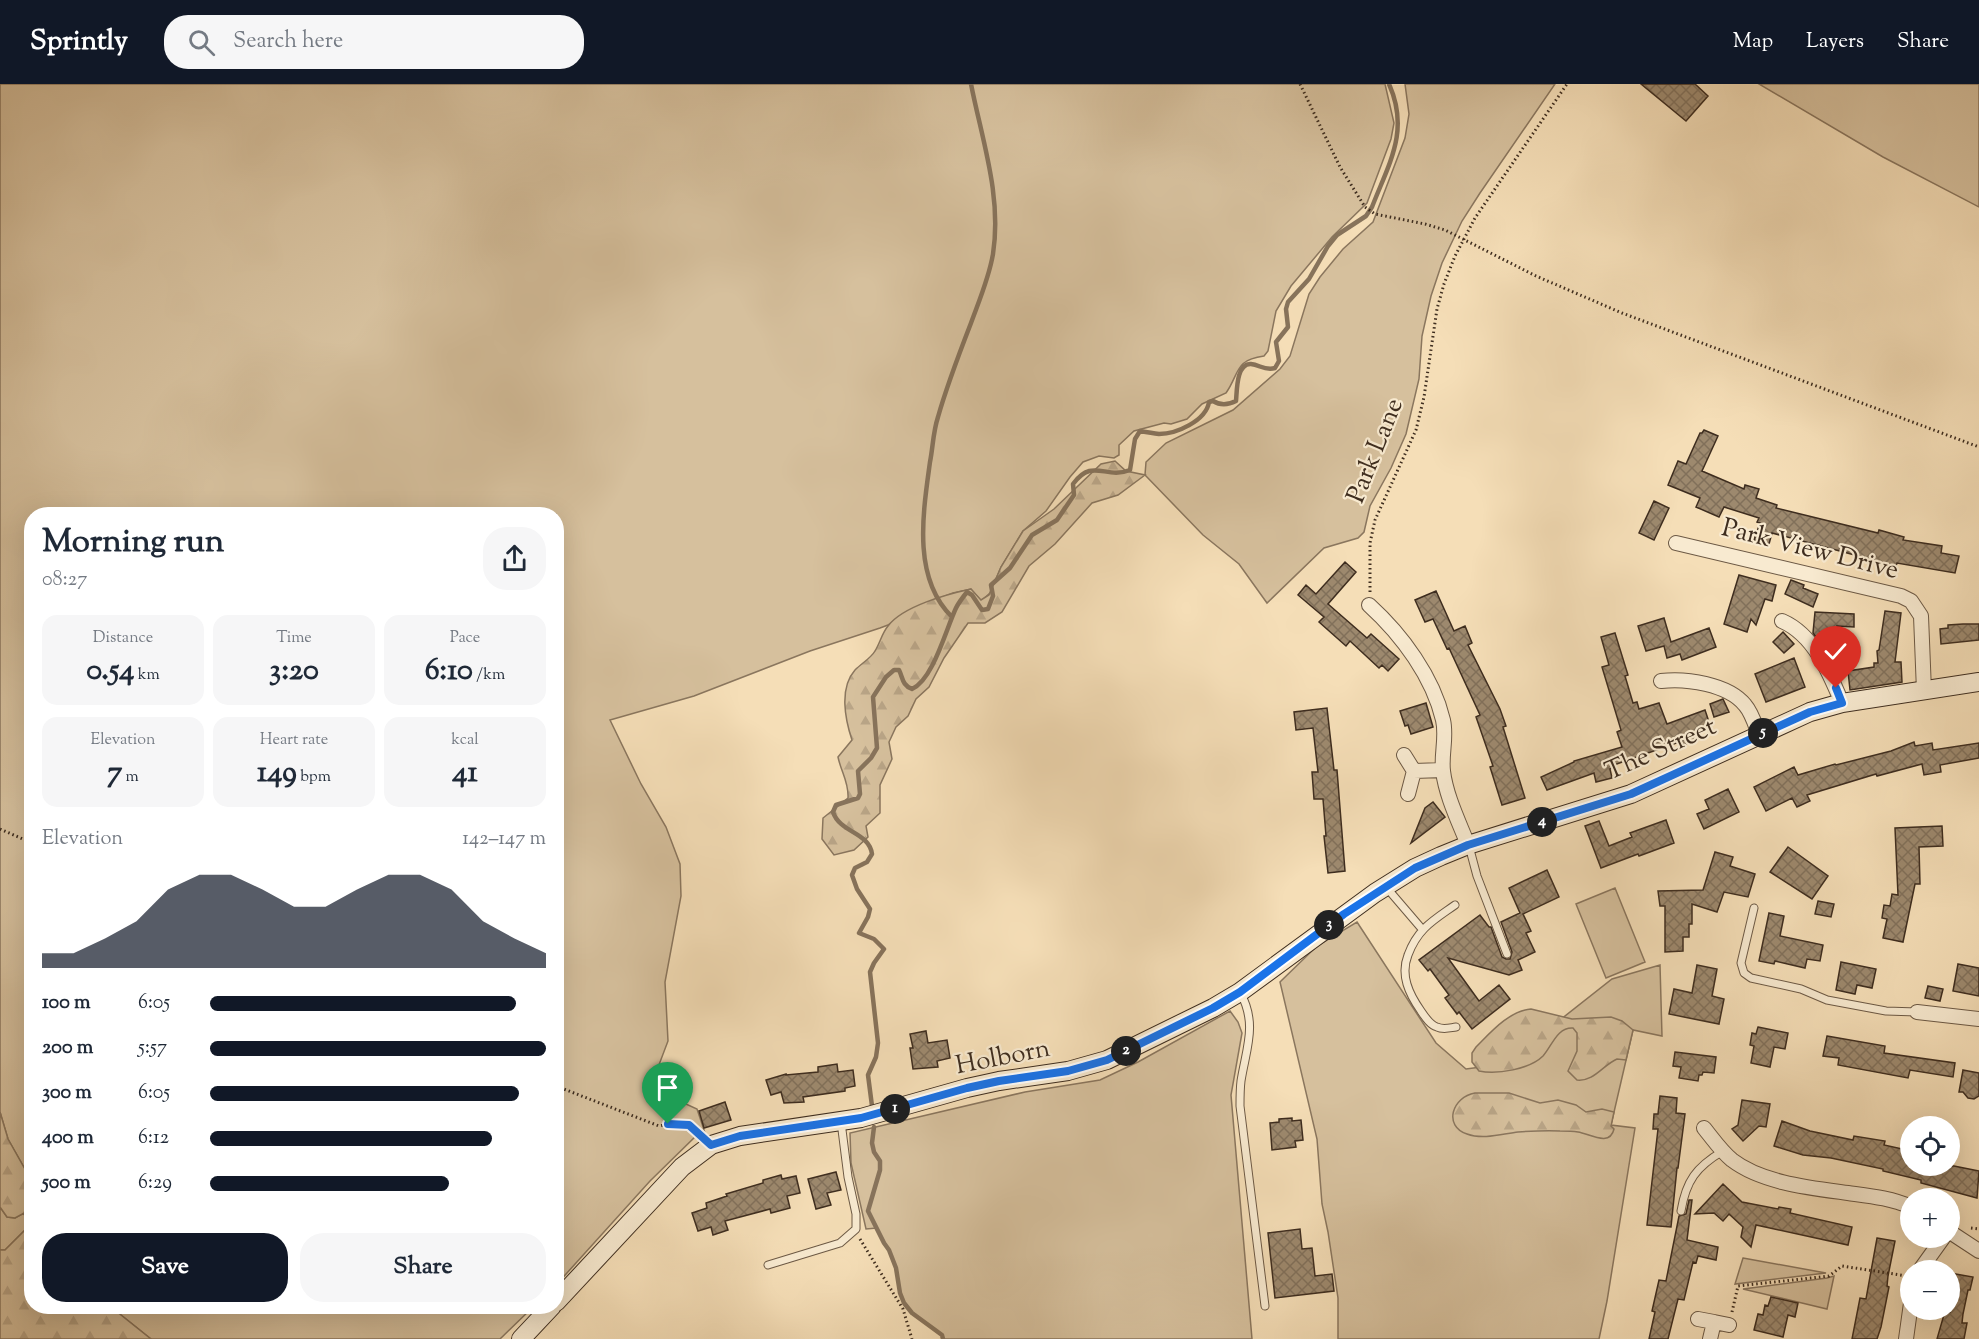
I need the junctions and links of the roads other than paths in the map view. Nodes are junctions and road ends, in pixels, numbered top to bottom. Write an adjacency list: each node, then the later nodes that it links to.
1 (1676, 543): 6 (street, Park View Drive)
2 (1369, 605): 10 (street)
3 (1782, 621): 7 (street)
4 (1661, 681): 8 (street)
5 (1979, 682): 6 (street, The Street)
6 (1924, 691): 7 (street, The Street)
7 (1842, 703): 8 (street, The Street)
8 (1759, 735): 13 (street, The Street)
9 (1404, 755): 11 (street)
10 (1443, 770): 11 (street); 13 (street)
11 (1414, 771): 12 (street)
12 (1407, 794)
13 (1468, 845): 14 (street, Holborn); 18 (lane)
14 (1386, 886): 17 (lane); 19 (street, Holborn)
15 (1455, 904): 17 (lane)
16 (1754, 908): 20 (lane)
17 (1422, 929): 22 (lane)
18 (1507, 954)
19 (1240, 992): 23 (street, Holborn); 32 (lane)
20 (1917, 1012): 21 (street)
21 (1979, 1019)
22 (1455, 1027)
23 (841, 1122): 30 (lane); 31 (street, Holborn)
24 (1704, 1128): 25 (street)
25 (1723, 1151): 26 (street); 27 (lane)
26 (1900, 1202)
27 (1681, 1211)
28 (1960, 1239): 29 (street)
29 (1979, 1251)
30 (768, 1265)
31 (564, 1293)
32 (1265, 1306)
33 (544, 1314): 38 (street)
34 (1698, 1319): 36 (street)
35 (1909, 1320): 40 (street)
36 (1714, 1322): 37 (street); 39 (street)
37 (1729, 1325)
38 (521, 1339)
39 (1710, 1339)
40 (1906, 1339)

